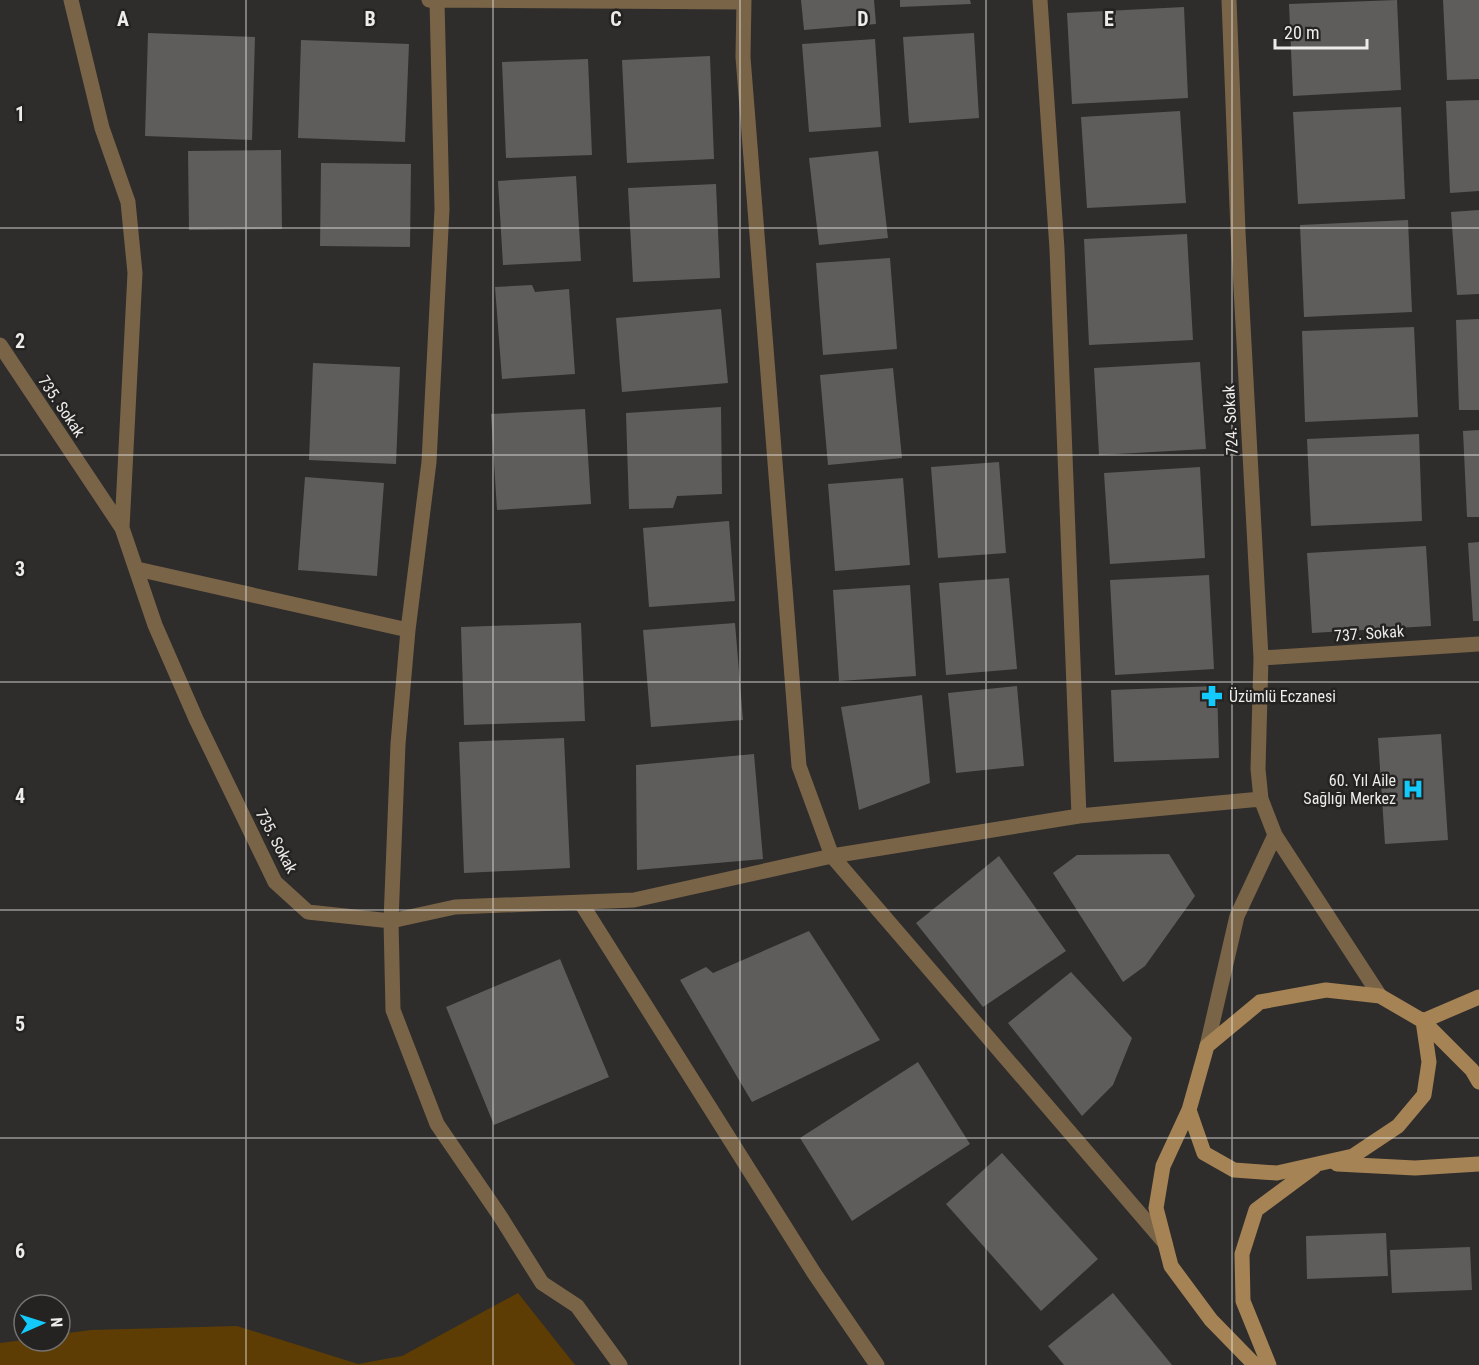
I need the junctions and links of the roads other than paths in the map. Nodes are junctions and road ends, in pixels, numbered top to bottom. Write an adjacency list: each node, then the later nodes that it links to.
1 (71, 0): 8 (street)
2 (429, 0): 3 (street)
3 (437, 0): 6 (street); 10 (street)
4 (1040, 0): 14 (street)
5 (1229, 0): 12 (street, 724. Sokak)
6 (744, 1): 16 (street)
7 (0, 345): 8 (street, 735. Sokak)
8 (122, 528): 9 (street, 735. Sokak)
9 (137, 569): 10 (street); 18 (street, 735. Sokak)
10 (408, 630): 18 (street)
11 (1479, 644): 12 (street, 737. Sokak)
12 (1261, 658): 13 (street, 724. Sokak)
13 (1261, 800): 14 (street, 735. Sokak); 15 (street, 724. Sokak)
14 (1079, 816): 16 (street, 735. Sokak)
15 (1275, 835): 19 (street, 724. Sokak); 22 (street)
16 (832, 856): 17 (street, 735. Sokak); 27 (street)
17 (581, 903): 18 (street, 735. Sokak); 29 (street)
18 (391, 921): 28 (street)
19 (1380, 996): 21 (street); 22 (street)
20 (1479, 997): 21 (street)
21 (1423, 1021): 23 (street); 25 (street)
22 (1207, 1046): 24 (street)
23 (1479, 1082)
24 (1189, 1110): 25 (street); 27 (street)
25 (1320, 1163): 26 (street); 31 (street)
26 (1479, 1164)
27 (1165, 1243): 30 (street)
28 (620, 1365)
29 (876, 1365)
30 (1255, 1365)
31 (1269, 1365)

